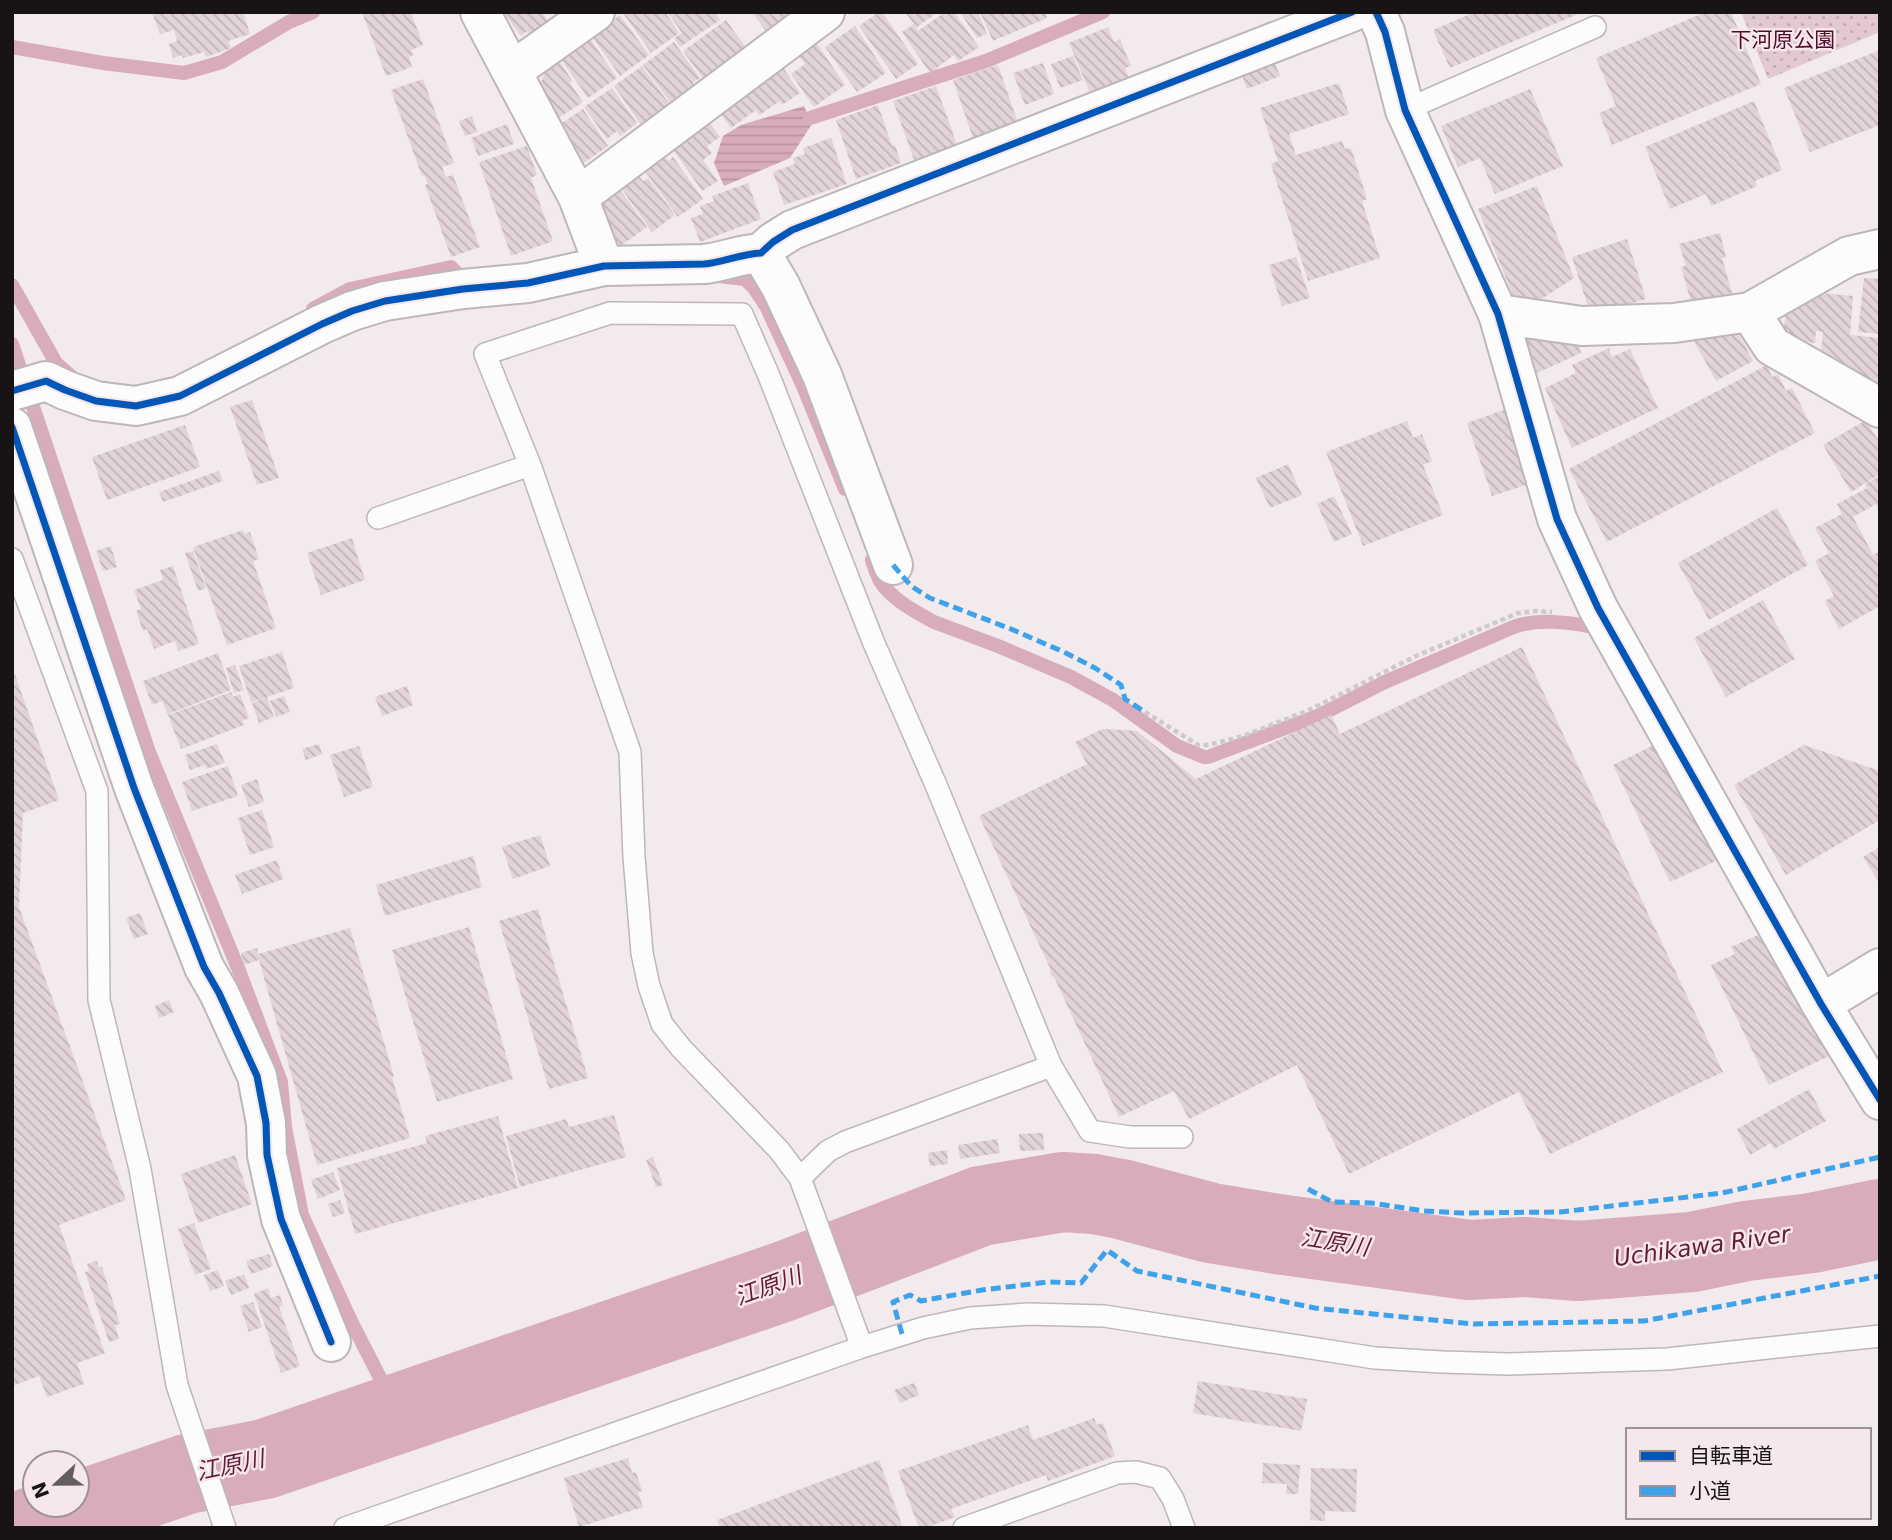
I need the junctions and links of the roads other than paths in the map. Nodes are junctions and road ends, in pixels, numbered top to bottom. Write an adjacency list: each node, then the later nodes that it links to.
1 (480, 12): 7 (street)
2 (595, 12): 7 (street)
3 (825, 12): 9 (street)
4 (1352, 12): 11 (street)
5 (1376, 12): 8 (street)
6 (1595, 27): 8 (lane)
7 (512, 71): 9 (street)
8 (1405, 110): 14 (street)
9 (578, 197): 12 (street)
10 (1880, 249): 13 (street)
11 (761, 253): 12 (street); 21 (street)
12 (604, 266): 15 (street)
13 (1750, 312): 14 (street); 16 (street)
14 (1498, 314): 23 (street)
15 (20, 388)
16 (1880, 408)
17 (12, 427): 29 (street)
18 (530, 465): 19 (lane); 24 (lane); 27 (lane)
19 (378, 518)
20 (12, 559): 31 (lane)
21 (893, 565)
22 (1880, 968): 23 (street)
23 (1821, 1004): 25 (street)
24 (1051, 1066): 26 (lane); 27 (lane)
25 (1880, 1100)
26 (1182, 1137)
27 (800, 1178): 30 (lane)
28 (1880, 1336): 30 (lane)
29 (331, 1342)
30 (862, 1347): 32 (lane)
31 (225, 1527)
32 (345, 1528)
33 (964, 1528): 34 (lane)
34 (1184, 1528)

